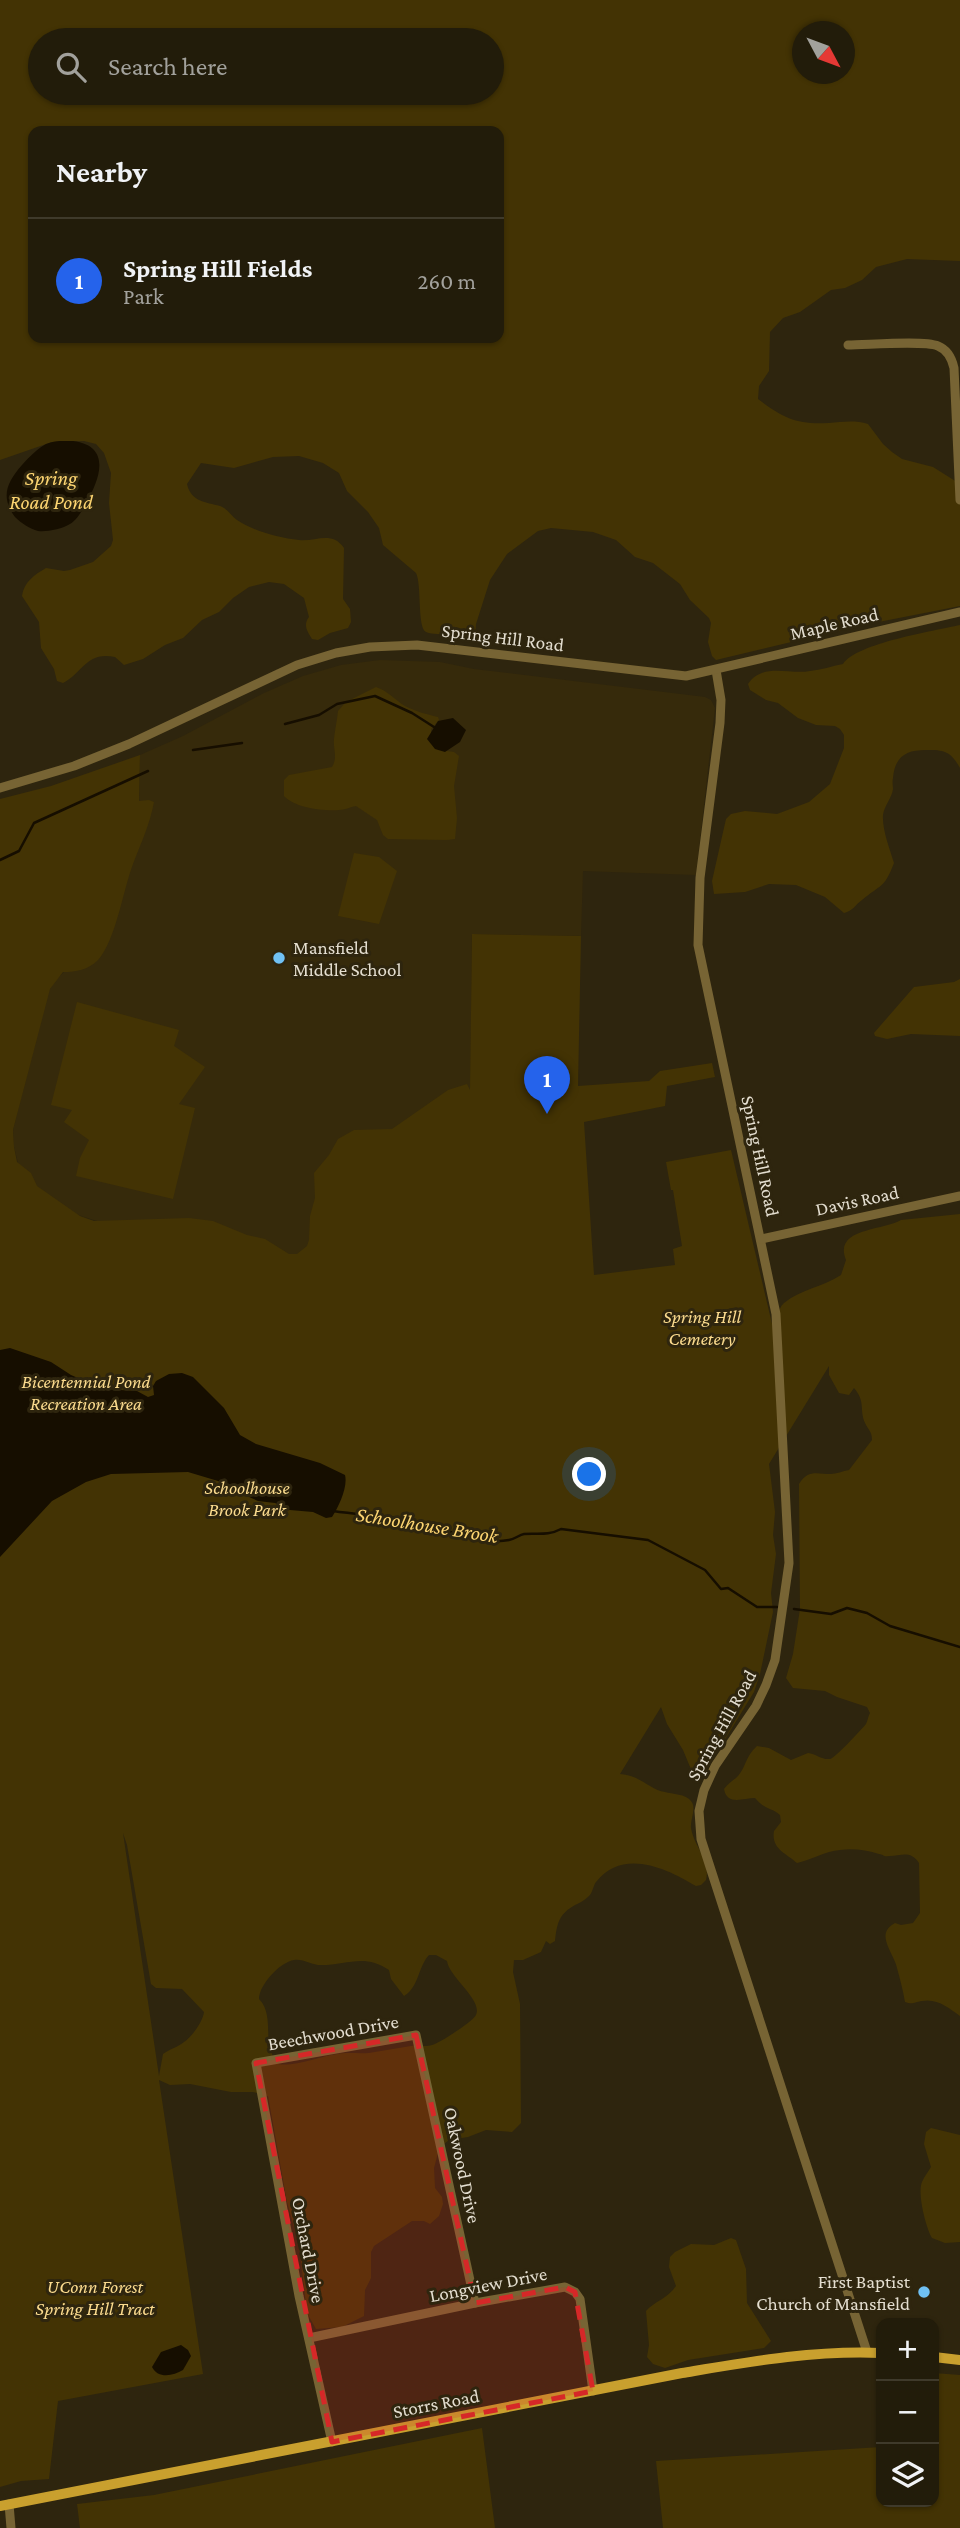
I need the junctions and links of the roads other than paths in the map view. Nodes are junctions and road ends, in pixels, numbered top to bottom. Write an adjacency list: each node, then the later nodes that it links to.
1 (848, 345): 2 (street)
2 (960, 500)
3 (960, 612): 4 (street, Maple Road)
4 (716, 670): 5 (street, Spring Hill Road); 7 (street, Spring Hill Road)
5 (0, 788)
6 (960, 1196): 7 (street, Davis Road)
7 (761, 1239): 12 (street, Spring Hill Road)
8 (416, 2035): 9 (street, Beechwood Drive); 10 (street, Oakwood Drive)
9 (256, 2063): 11 (street, Orchard Drive)
10 (475, 2303): 11 (street, Longview Drive); 16 (street, Longview Drive)
11 (309, 2339): 17 (street, Orchard Drive)
12 (867, 2352): 13 (main road, Storrs Road); 16 (main road, Storrs Road)
13 (876, 2353)
14 (939, 2358): 15 (main road)
15 (960, 2360)
16 (593, 2391): 17 (main road, Storrs Road)
17 (332, 2442): 18 (main road, Storrs Road)
18 (5, 2505): 19 (street)
19 (11, 2528)

